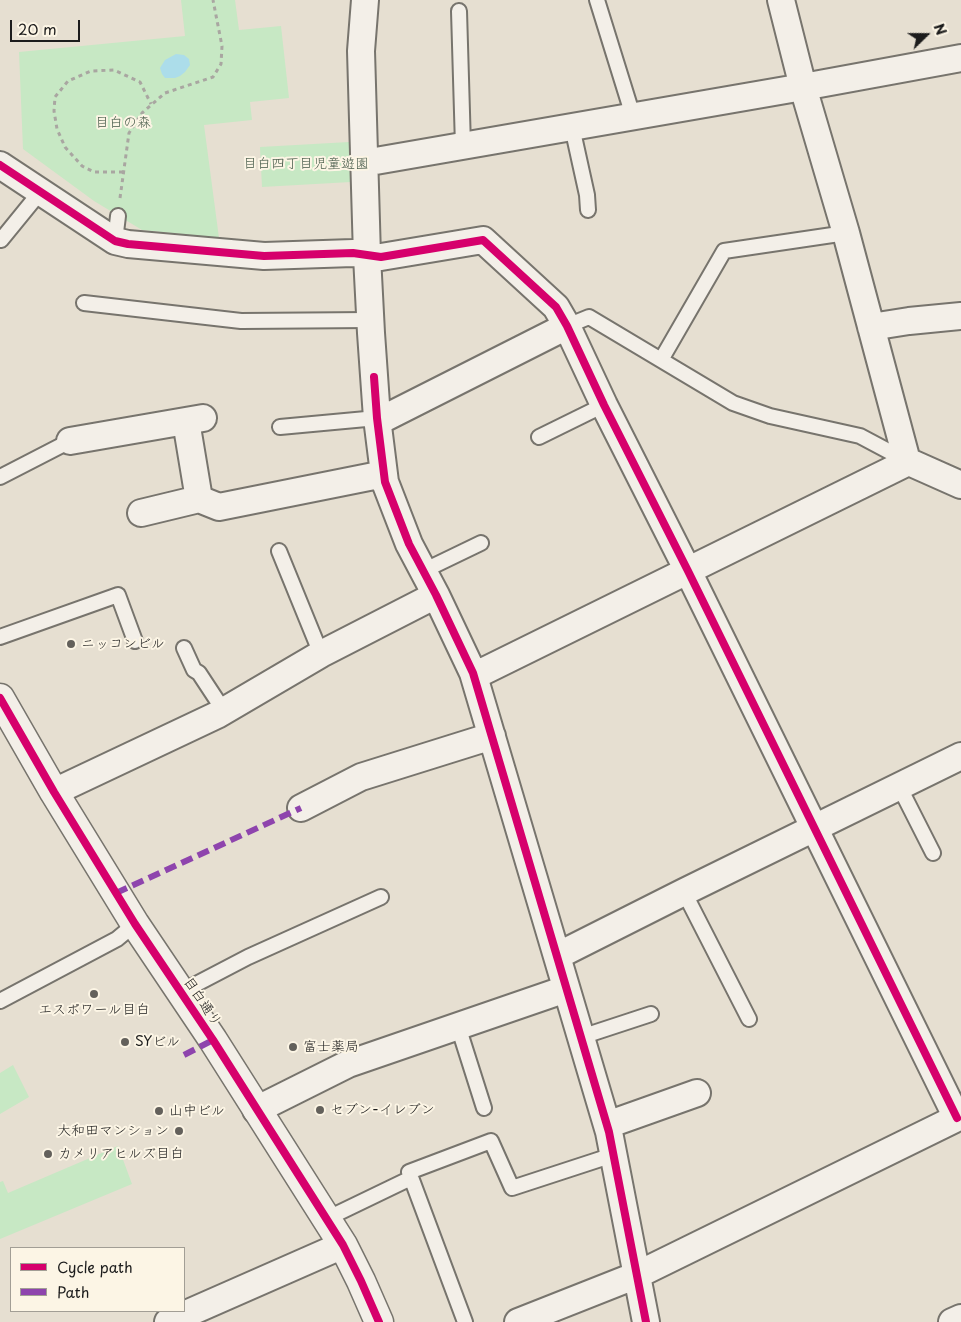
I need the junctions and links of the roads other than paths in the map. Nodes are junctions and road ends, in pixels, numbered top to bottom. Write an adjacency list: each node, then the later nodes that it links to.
1 (365, 0): 10 (street)
2 (596, 0): 7 (lane)
3 (781, 0): 6 (street)
4 (460, 11): 9 (lane)
5 (961, 58): 6 (street)
6 (803, 87): 7 (street); 15 (street)
7 (633, 116): 8 (street)
8 (572, 127): 9 (street); 13 (lane)
9 (463, 146): 10 (street)
10 (364, 163): 18 (street)
11 (0, 165): 12 (street)
12 (42, 191): 16 (lane); 17 (street)
13 (588, 210)
14 (118, 216): 17 (lane)
15 (846, 233): 23 (street); 24 (lane)
16 (1, 240)
17 (116, 241): 18 (street)
18 (367, 256): 21 (street); 22 (street)
19 (84, 303): 21 (lane)
20 (961, 316): 23 (street)
21 (370, 320): 26 (street)
22 (567, 326): 24 (lane); 25 (street); 26 (street)
23 (871, 327): 30 (street)
24 (661, 360): 30 (lane)
25 (604, 405): 28 (lane); 39 (street)
26 (377, 420): 27 (lane); 31 (street)
27 (280, 427)
28 (539, 437)
29 (70, 441): 32 (lane); 34 (street)
30 (908, 461): 33 (street); 39 (street)
31 (384, 474): 34 (street); 38 (street)
32 (0, 477)
33 (961, 485)
34 (199, 499): 35 (street)
35 (141, 513)
36 (481, 543): 38 (lane)
37 (279, 551): 44 (lane)
38 (423, 571): 40 (street)
39 (688, 571): 45 (street); 53 (street)
40 (436, 595): 44 (street); 45 (street)
41 (0, 637): 42 (lane)
42 (135, 641)
43 (184, 648): 47 (lane)
44 (321, 654): 47 (street)
45 (474, 676): 48 (street)
46 (0, 698): 51 (main road, 目白通り)
47 (224, 711): 51 (street)
48 (492, 736): 52 (street); 58 (street)
49 (961, 756): 50 (street)
50 (899, 786): 53 (street); 54 (lane)
51 (54, 792): 57 (main road, 目白通り)
52 (301, 808)
53 (813, 828): 55 (street); 69 (street)
54 (933, 853)
55 (684, 892): 58 (street); 63 (lane)
56 (381, 897): 60 (lane)
57 (135, 924): 60 (main road, 目白通り); 61 (lane)
58 (557, 956): 59 (street)
59 (566, 989): 64 (street); 65 (street)
60 (181, 992): 68 (main road, 目白通り)
61 (0, 1001)
62 (650, 1014): 65 (lane)
63 (749, 1019)
64 (458, 1026): 67 (lane); 68 (street)
65 (581, 1037): 70 (street)
66 (697, 1093): 70 (street)
67 (484, 1108)
68 (256, 1110): 73 (main road, 目白通り)
69 (959, 1117): 75 (street)
70 (607, 1125): 71 (street)
71 (613, 1155): 72 (lane); 75 (street)
72 (412, 1178): 73 (lane); 79 (lane)
73 (326, 1219): 74 (main road, 目白通り)
74 (342, 1245): 77 (street); 78 (main road, 目白通り)
75 (637, 1275): 80 (street); 81 (street)
76 (961, 1318): 82 (street)
77 (168, 1322)
78 (379, 1322)
79 (466, 1322)
80 (518, 1322)
81 (646, 1322)
82 (952, 1322)

